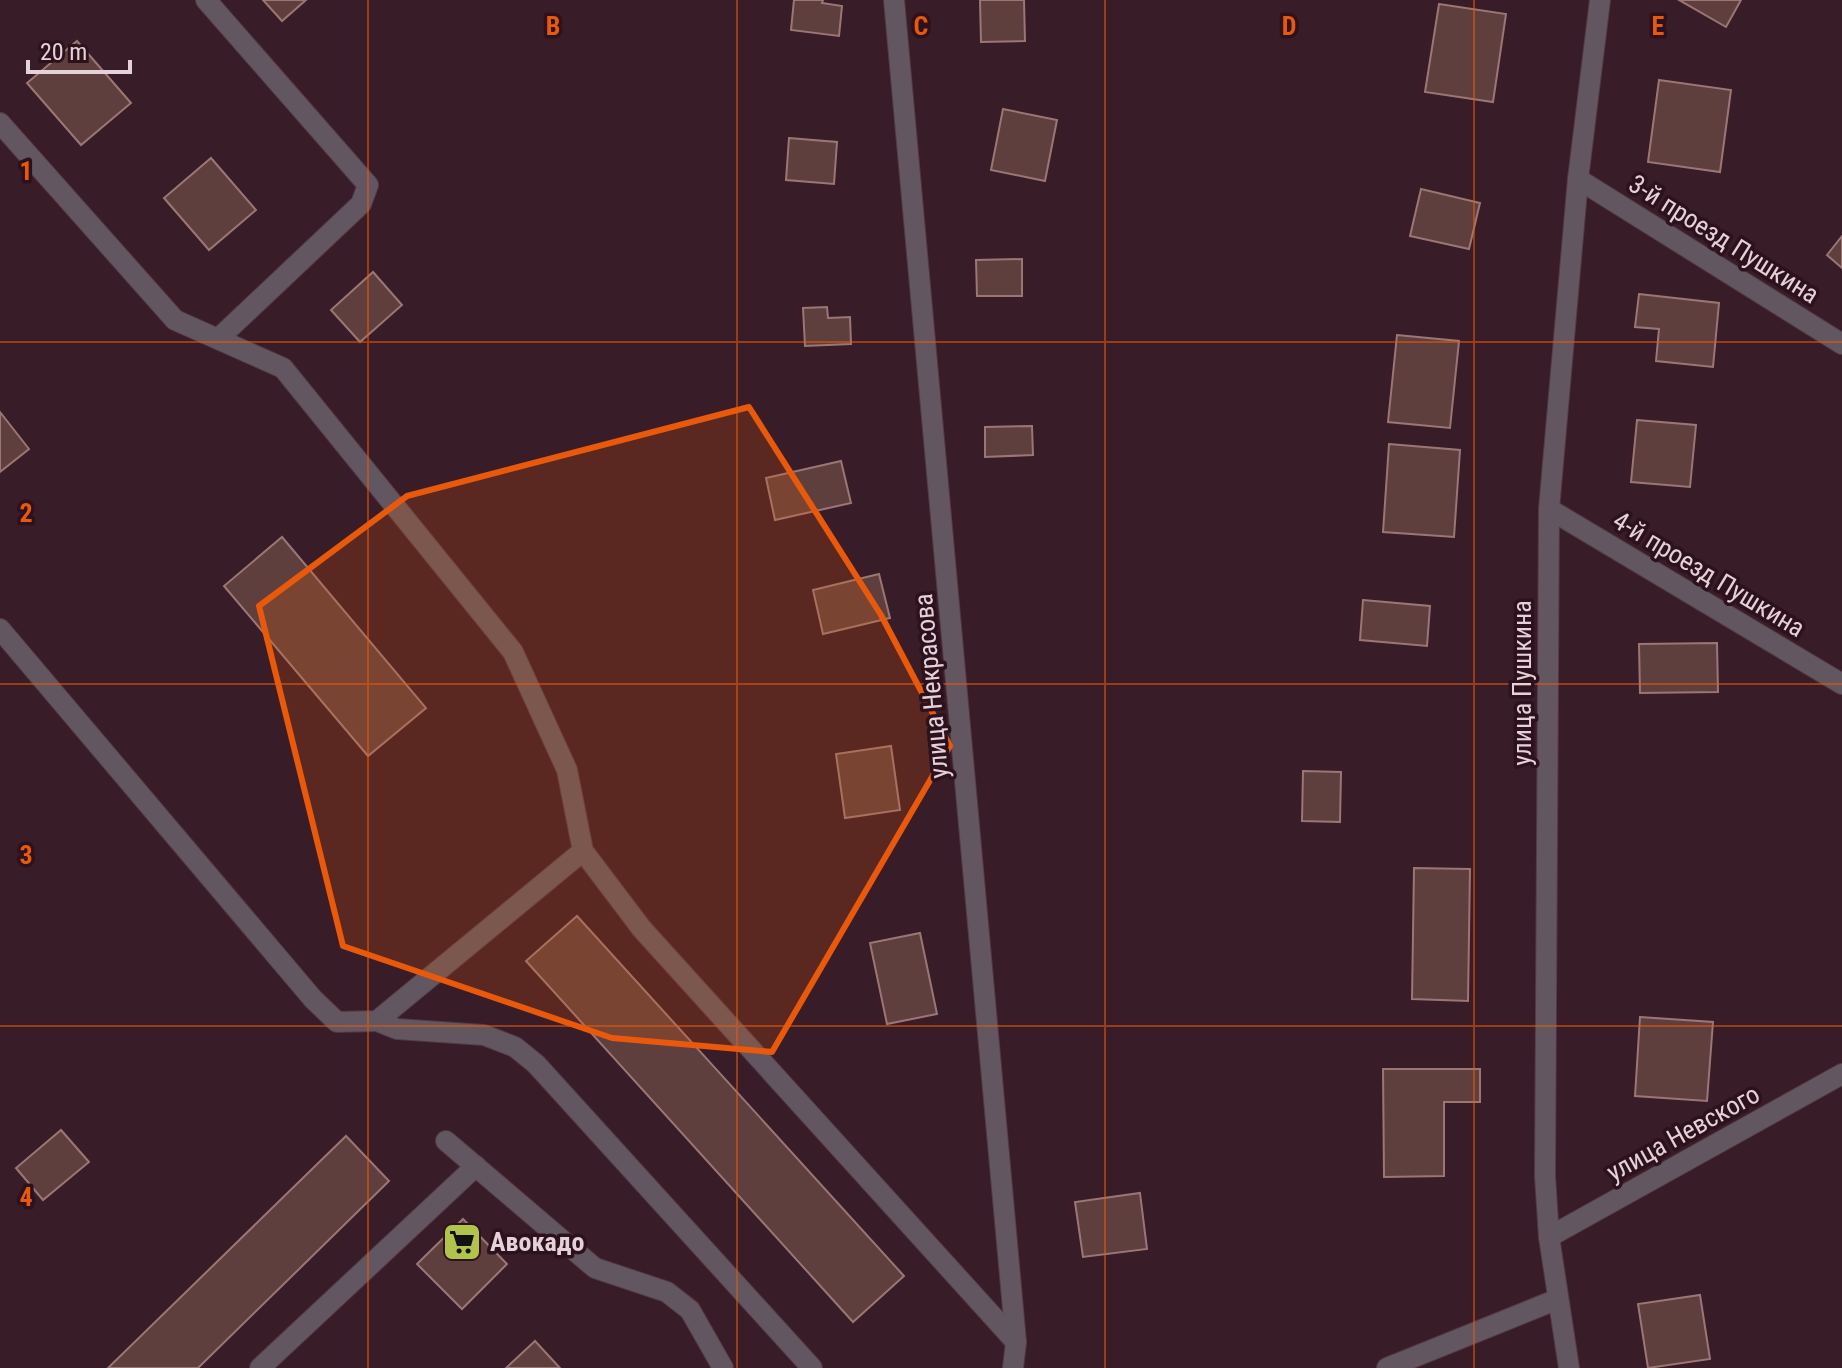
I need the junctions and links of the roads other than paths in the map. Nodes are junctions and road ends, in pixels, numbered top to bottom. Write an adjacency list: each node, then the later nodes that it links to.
1 (206, 0): 6 (street)
2 (894, 0): 18 (street, улица Некрасова)
3 (1600, 0): 5 (street, улица Пушкина)
4 (0, 123): 6 (street)
5 (1578, 179): 7 (street, 3-й проезд Пушкина); 8 (street, улица Пушкина)
6 (218, 339): 11 (street)
7 (1842, 344)
8 (1549, 509): 10 (street, 4-й проезд Пушкина); 16 (street, улица Пушкина)
9 (0, 629): 12 (street)
10 (1842, 684)
11 (583, 851): 12 (street); 18 (street)
12 (377, 1021): 21 (street)
13 (1842, 1074): 16 (street, улица Невского)
14 (446, 1141): 15 (street)
15 (476, 1166): 19 (street); 20 (street)
16 (1549, 1237): 17 (street, улица Пушкина)
17 (1558, 1299): 23 (street); 24 (street, улица Пушкина)
18 (1016, 1342): 22 (street, улица Некрасова)
19 (260, 1368)
20 (723, 1368)
21 (812, 1368)
22 (1013, 1368)
23 (1387, 1368)
24 (1569, 1368)

